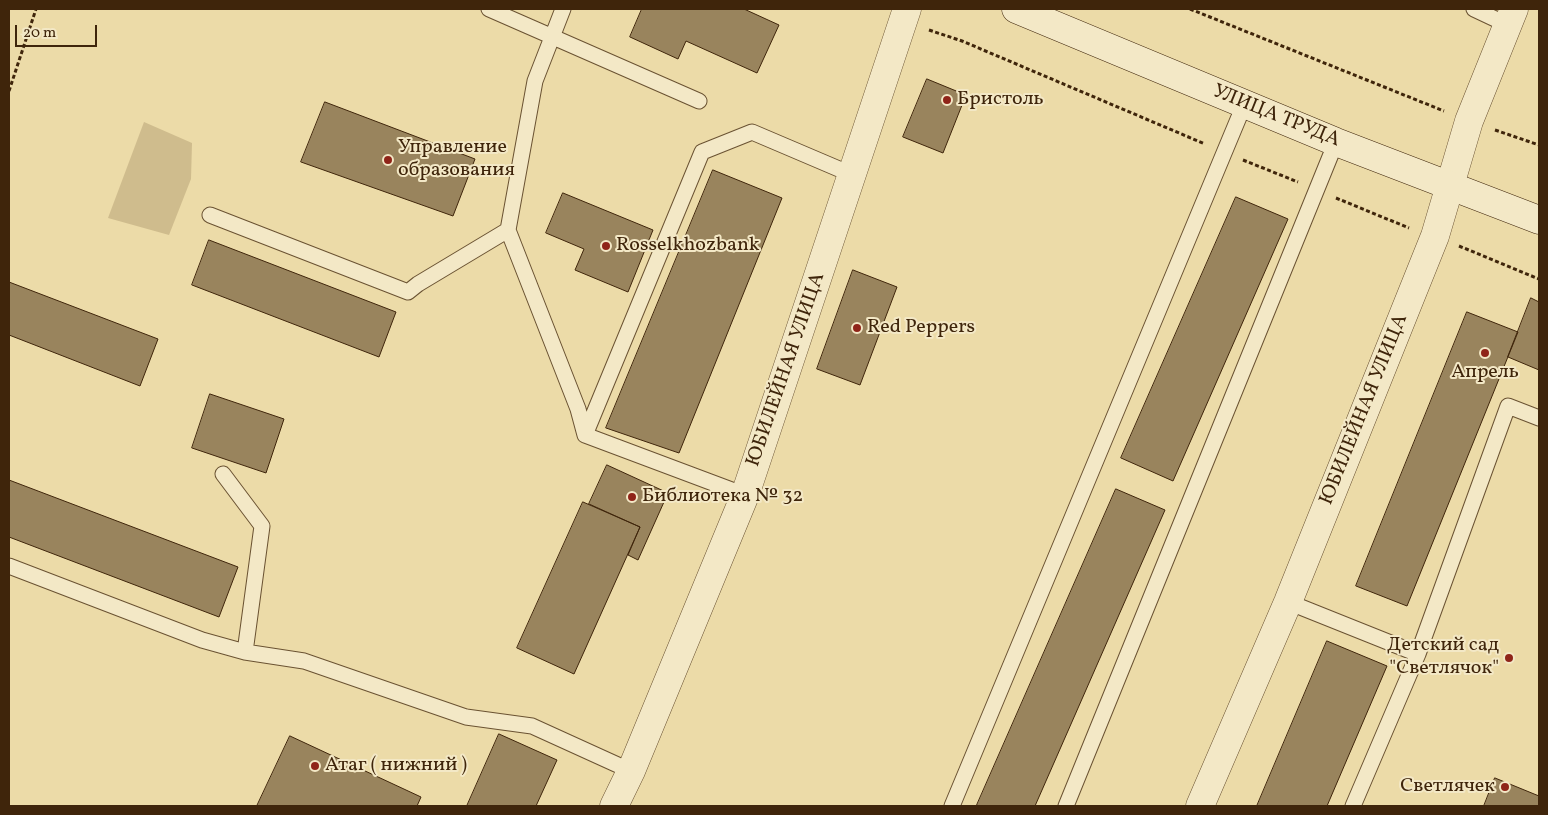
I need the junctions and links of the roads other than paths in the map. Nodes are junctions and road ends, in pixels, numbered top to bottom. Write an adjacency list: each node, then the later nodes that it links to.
1 (489, 9): 7 (lane)
2 (563, 9): 7 (lane)
3 (907, 9): 11 (street, ЮБИЛЕЙНАЯ УЛИЦА)
4 (1016, 9): 9 (street, УЛИЦА ТРУДА)
5 (1474, 9): 6 (lane)
6 (1511, 17): 12 (street, ЮБИЛЕЙНАЯ УЛИЦА)
7 (552, 36): 8 (lane); 15 (lane)
8 (699, 101)
9 (1244, 104): 10 (street, УЛИЦА ТРУДА); 26 (lane)
10 (1336, 142): 12 (street, УЛИЦА ТРУДА); 27 (lane)
11 (853, 175): 17 (lane); 19 (street, ЮБИЛЕЙНАЯ УЛИЦА)
12 (1451, 186): 14 (street, УЛИЦА ТРУДА); 21 (street, ЮБИЛЕЙНАЯ УЛИЦА)
13 (210, 215): 15 (lane)
14 (1539, 220)
15 (508, 230): 17 (lane)
16 (1539, 418): 23 (lane)
17 (585, 435): 19 (lane)
18 (223, 474): 22 (lane)
19 (745, 494): 24 (street, ЮБИЛЕЙНАЯ УЛИЦА)
20 (9, 566): 22 (lane)
21 (1288, 602): 23 (lane); 28 (street, ЮБИЛЕЙНАЯ УЛИЦА)
22 (245, 652): 24 (lane)
23 (1418, 654): 29 (lane)
24 (630, 771): 25 (street, ЮБИЛЕЙНАЯ УЛИЦА)
25 (614, 806)
26 (952, 806)
27 (1066, 806)
28 (1200, 806)
29 (1353, 806)

